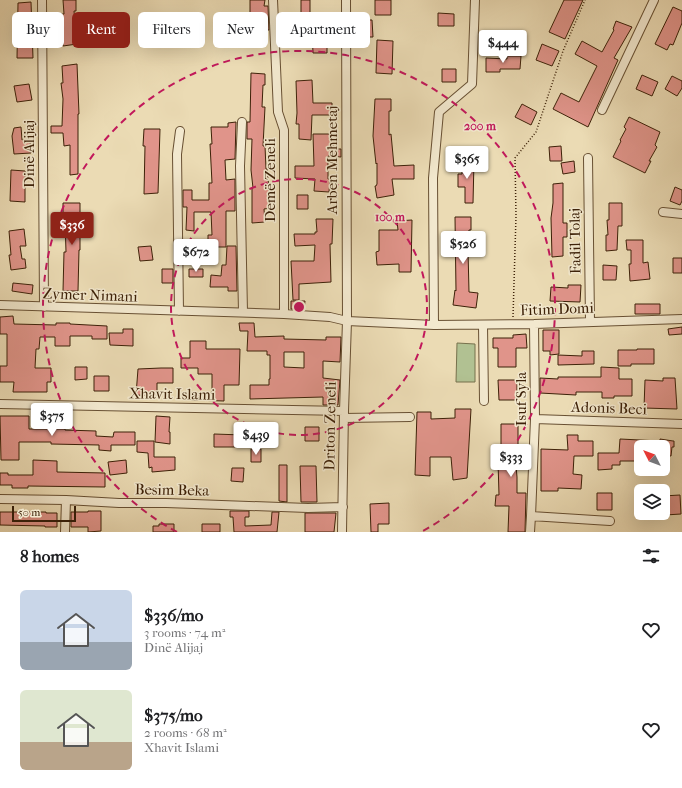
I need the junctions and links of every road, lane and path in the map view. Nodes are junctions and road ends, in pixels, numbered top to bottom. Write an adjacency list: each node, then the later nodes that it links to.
1 (42, 0): 14 (street, Dinë Alijaj)
2 (273, 0): 17 (street, Demë Zeneli)
3 (346, 0): 19 (street, Arben Mehmetaj)
4 (475, 0): 23 (street)
5 (585, 0): 21 (path)
6 (654, 0): 7 (street)
7 (602, 110)
8 (242, 122): 16 (street)
9 (180, 130): 15 (street)
10 (588, 158): 20 (street, Fadil Tolaj)
11 (662, 212): 12 (street)
12 (682, 214)
13 (0, 305): 14 (street, Zymer Nimani)
14 (44, 307): 15 (street, Zymer Nimani)
15 (179, 311): 16 (street, Zymer Nimani)
16 (243, 312): 17 (street, Zymer Nimani)
17 (284, 314): 19 (street, Zymer Nimani)
18 (682, 319): 20 (street, Fitim Domi)
19 (347, 321): 23 (street, Fitim Domi); 27 (street, Driton Zeneli)
20 (590, 322): 22 (street, Fitim Domi)
21 (512, 324): 22 (street, Fitim Domi); 24 (street, Fitim Domi)
22 (534, 324): 29 (street, Isuf Syla)
23 (434, 325): 24 (street, Fitim Domi)
24 (483, 325): 25 (street)
25 (484, 401)
26 (0, 404): 27 (street, Xhavit Islami)
27 (344, 415): 28 (street, Xhavit Islami); 33 (street, Driton Zeneli)
28 (410, 417)
29 (535, 419): 30 (street, Adonis Beci); 34 (street, Isuf Syla)
30 (682, 424)
31 (0, 500): 32 (street, Besim Beka)
32 (66, 500): 33 (street, Besim Beka); 36 (street)
33 (343, 507): 37 (street, Driton Zeneli)
34 (531, 516): 35 (street); 38 (street, Isuf Syla)
35 (610, 521)
36 (65, 532)
37 (342, 532)
38 (530, 532)

